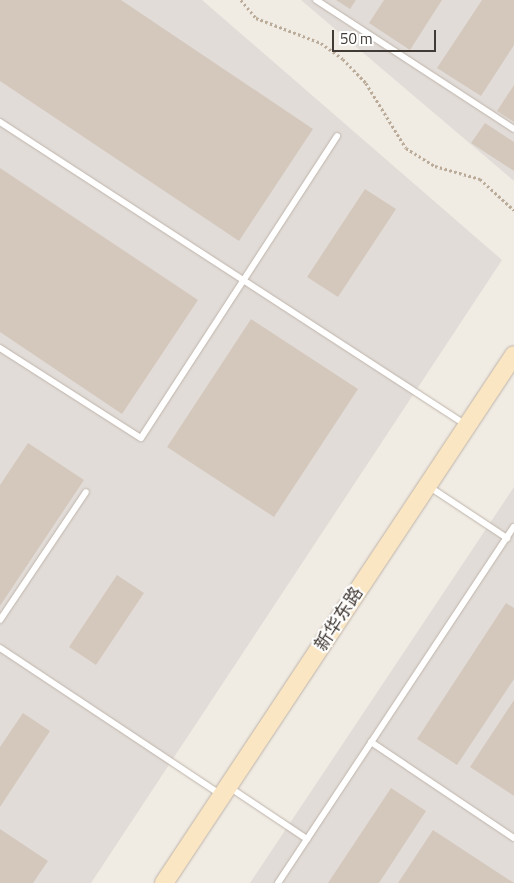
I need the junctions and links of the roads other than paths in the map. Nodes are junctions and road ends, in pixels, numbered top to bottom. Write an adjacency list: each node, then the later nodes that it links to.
1 (316, 0): 3 (lane)
2 (0, 122): 5 (lane)
3 (514, 129)
4 (337, 136): 5 (lane)
5 (243, 281): 6 (lane); 8 (lane)
6 (0, 348)
7 (514, 355): 8 (main road, 新华东路)
8 (467, 426): 9 (main road, 新华东路)
9 (427, 485): 12 (lane); 16 (main road, 新华东路)
10 (86, 492): 13 (lane)
11 (514, 527): 12 (lane)
12 (507, 538): 15 (lane)
13 (0, 620)
14 (0, 648): 16 (lane)
15 (371, 742): 17 (lane); 18 (lane)
16 (225, 792): 18 (lane); 19 (main road, 新华东路)
17 (514, 838)
18 (307, 839): 20 (lane)
19 (164, 883)
20 (278, 883)

